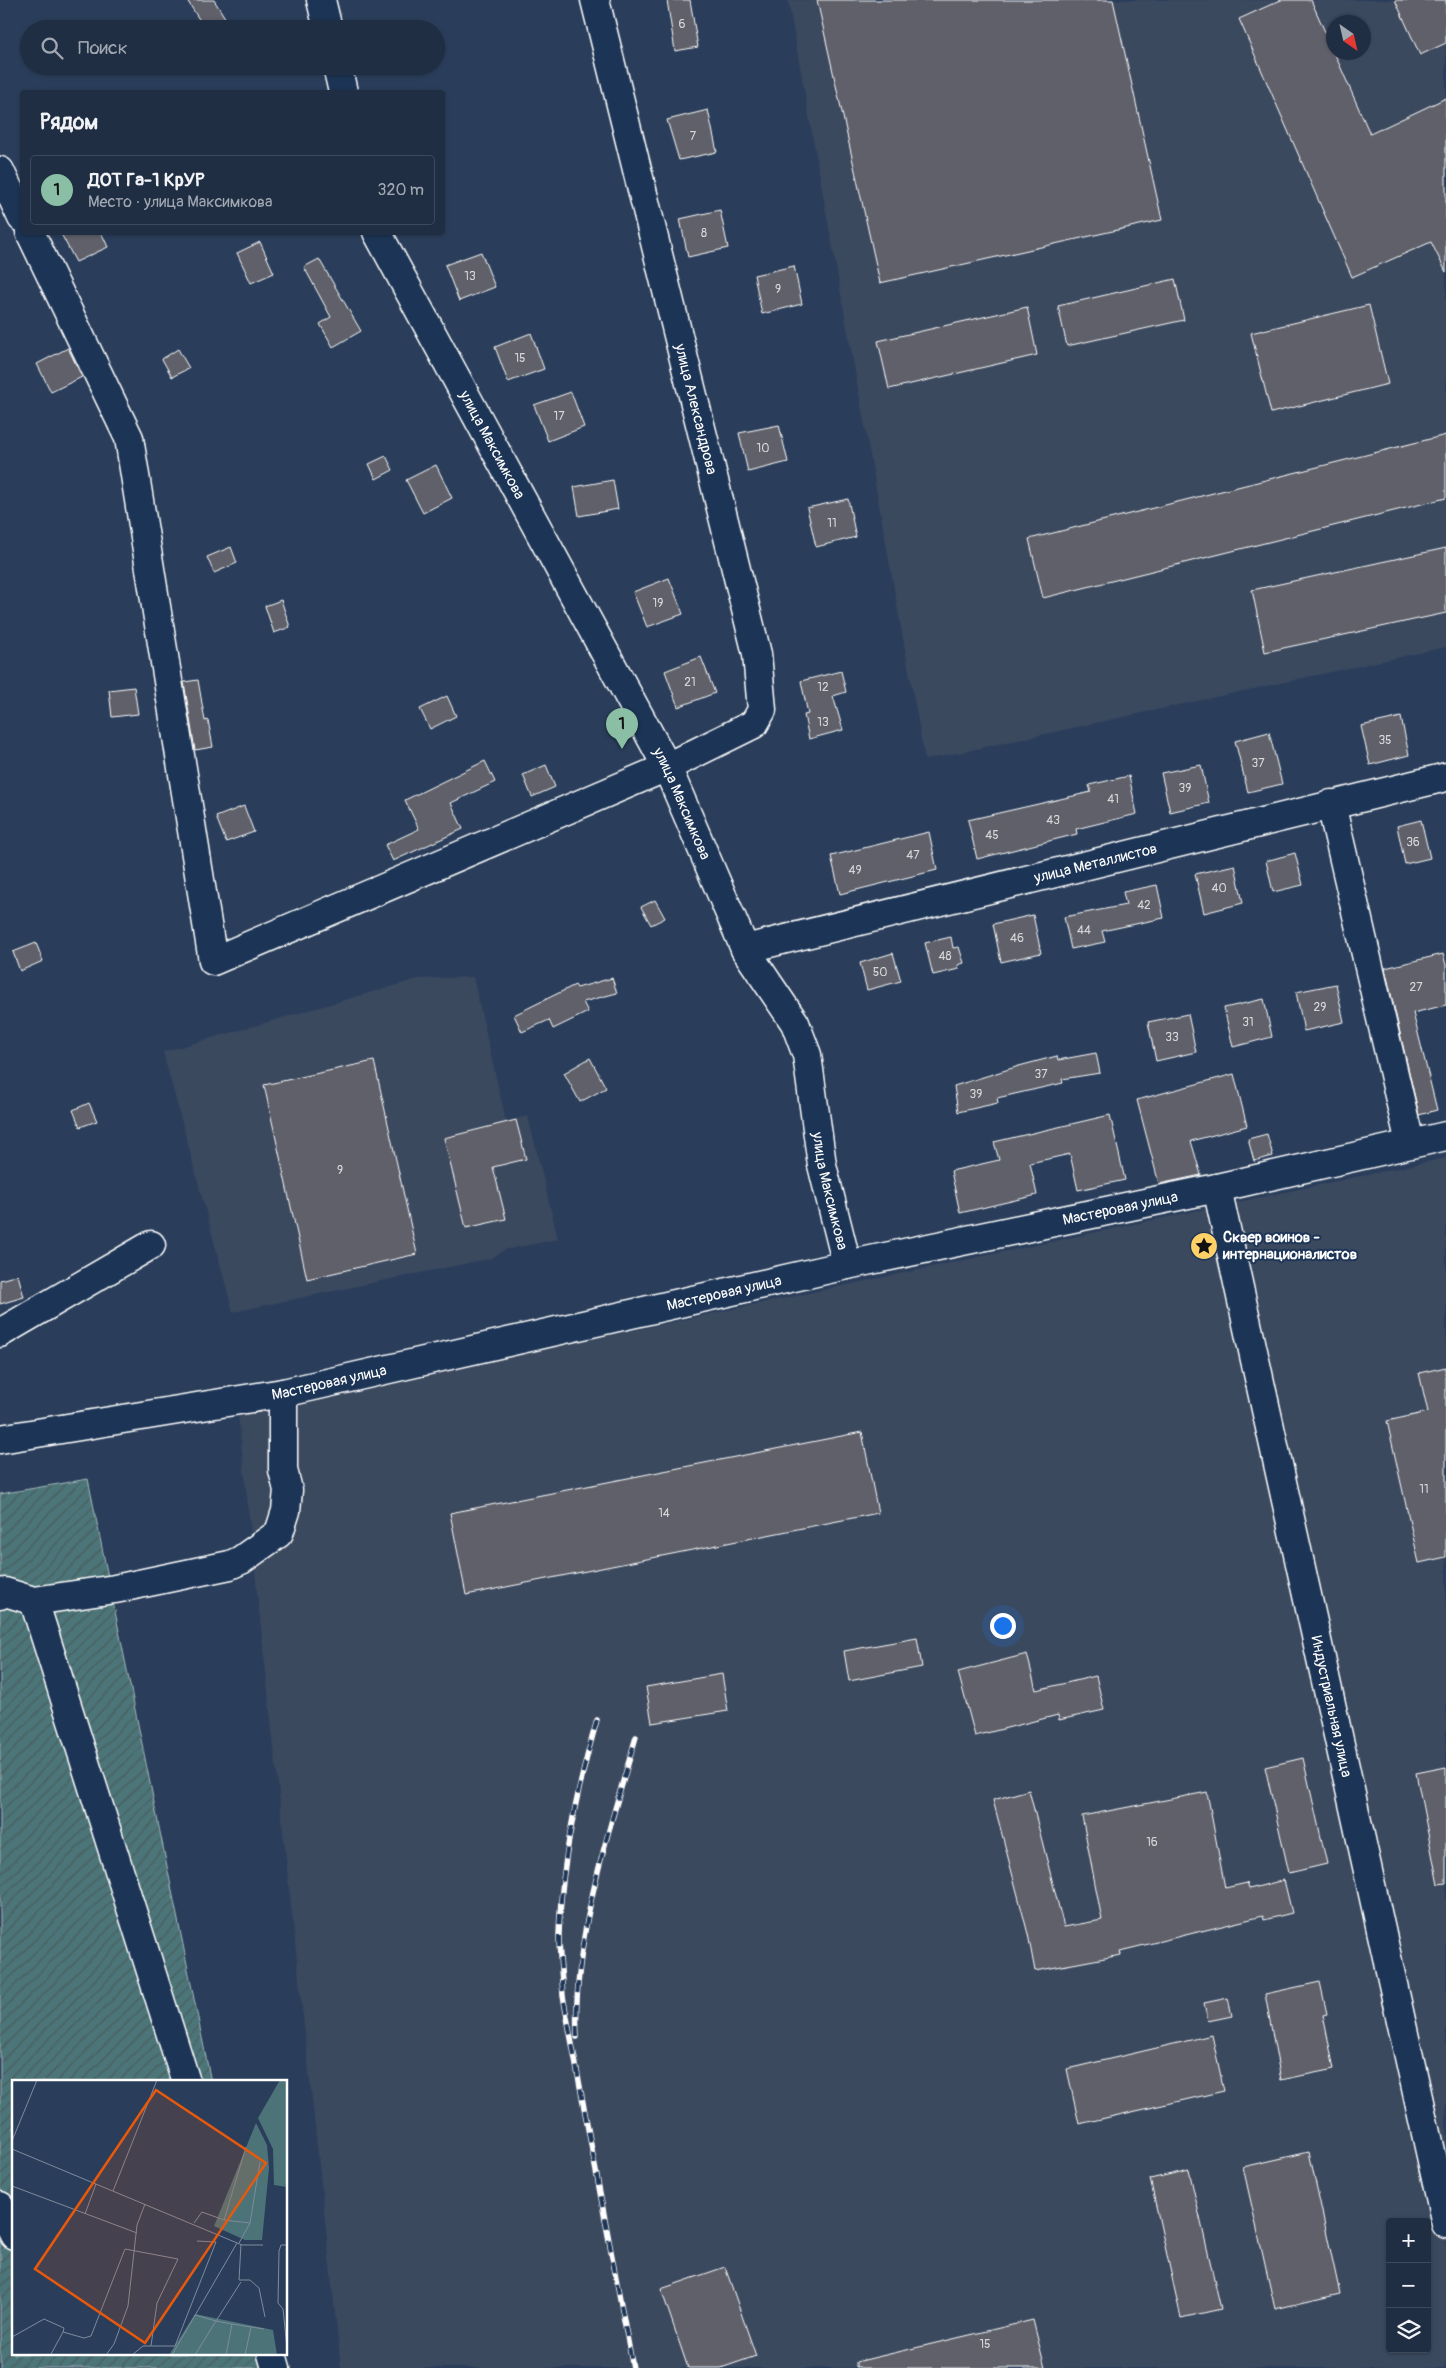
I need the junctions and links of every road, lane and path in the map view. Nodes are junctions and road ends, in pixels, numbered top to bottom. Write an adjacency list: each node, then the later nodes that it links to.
1 (321, 0): 3 (street)
2 (595, 0): 10 (street, улица Александрова)
3 (326, 20)
4 (339, 75): 5 (street)
5 (343, 90)
6 (0, 171): 7 (street)
7 (20, 214)
8 (31, 235): 10 (street, улица Александрова)
9 (379, 235): 10 (street, улица Максимкова)
10 (667, 767): 13 (street, улица Максимкова)
11 (1446, 777): 12 (street, улица Металлистов)
12 (1331, 804): 13 (street, улица Металлистов); 15 (street)
13 (745, 949): 18 (street, улица Максимкова)
14 (1446, 1136): 15 (street, Мастеровая улица)
15 (1410, 1143): 16 (street, Мастеровая улица)
16 (1217, 1188): 18 (street, Мастеровая улица); 26 (street, Индустриальная улица)
17 (152, 1245): 19 (street)
18 (847, 1264): 20 (street, Мастеровая улица)
19 (0, 1333)
20 (283, 1393): 21 (street, Мастеровая улица); 23 (street)
21 (0, 1439)
22 (0, 1595): 23 (street)
23 (34, 1600): 24 (street)
24 (185, 2080)
25 (0, 2206): 27 (street)
26 (1446, 2224)
27 (12, 2232)

